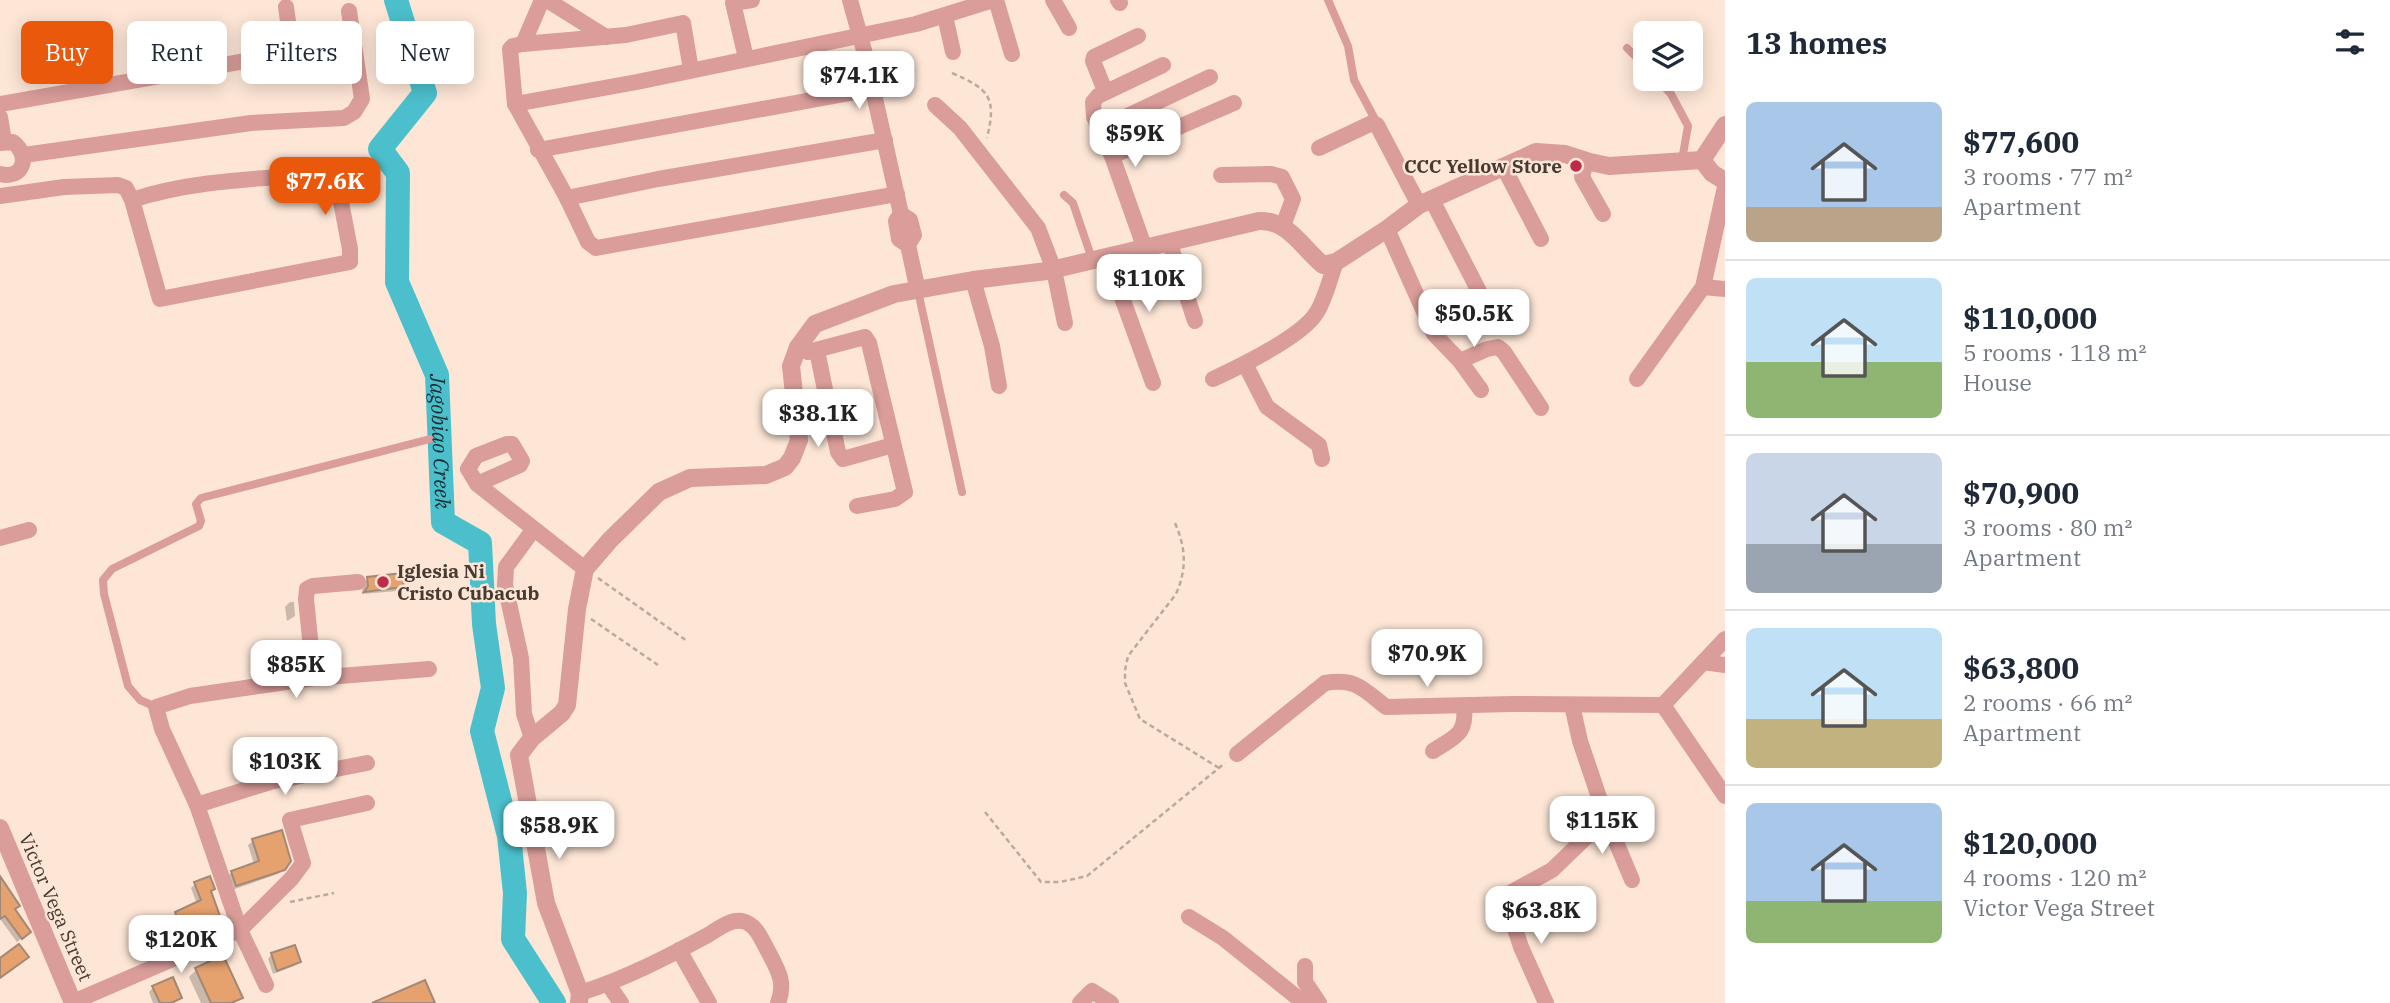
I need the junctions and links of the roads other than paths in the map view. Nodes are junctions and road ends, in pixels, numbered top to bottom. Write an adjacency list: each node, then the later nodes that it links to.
1 (544, 0): 13 (street); 14 (street)
2 (752, 0): 19 (street)
3 (850, 0): 11 (street)
4 (994, 0): 9 (street); 17 (street)
5 (1054, 0): 10 (street)
6 (1328, 0): 31 (lane)
7 (286, 7): 27 (street)
8 (349, 11): 38 (street)
9 (944, 16): 11 (street); 16 (street)
10 (1069, 28)
11 (859, 36): 19 (street); 23 (street)
12 (1138, 36): 24 (street)
13 (607, 37): 14 (street); 21 (street)
14 (523, 44): 28 (street)
15 (1627, 48): 18 (lane)
16 (953, 52)
17 (1012, 54)
18 (1633, 54)
19 (746, 58): 21 (street)
20 (1163, 65): 24 (street)
21 (691, 70): 28 (street)
22 (1210, 77): 33 (street)
23 (873, 89): 34 (street); 37 (street)
24 (1105, 91): 33 (street)
25 (1668, 91): 40 (lane)
26 (1234, 103): 39 (street)
27 (0, 104)
28 (515, 104): 37 (street)
29 (935, 105): 62 (street)
30 (0, 117): 35 (street)
31 (1377, 125): 36 (street); 53 (street)
32 (1725, 125): 41 (street)
33 (1100, 129): 39 (street)
34 (885, 140): 48 (street); 51 (street)
35 (2, 142): 38 (street)
36 (1319, 148)
37 (538, 150): 51 (street)
38 (24, 155): 45 (street)
39 (1112, 156): 59 (street)
40 (1682, 160): 41 (street); 42 (street)
41 (1702, 160): 46 (street)
42 (1586, 161): 43 (street); 54 (street)
43 (1504, 168): 53 (street); 57 (street)
44 (1221, 175): 55 (street)
45 (1, 179)
46 (1725, 181)
47 (1725, 187): 64 (street)
48 (897, 194): 51 (street); 66 (street)
49 (1064, 195): 60 (lane)
50 (0, 196): 52 (street)
51 (568, 198)
52 (132, 200): 52 (street)
53 (1426, 202): 56 (street); 67 (street)
54 (1603, 214)
55 (1283, 226): 58 (street); 61 (street)
56 (1387, 229): 61 (street); 72 (street)
57 (1541, 239)
58 (1170, 244): 59 (street); 68 (street)
59 (1145, 249): 60 (street)
60 (1100, 260): 62 (street); 76 (street)
61 (1336, 261): 73 (street)
62 (1054, 270): 63 (street); 69 (street)
63 (973, 280): 66 (street); 77 (street)
64 (1703, 287): 65 (street); 75 (street)
65 (1725, 289)
66 (918, 291): 70 (street); 84 (lane)
67 (1485, 303)
68 (1195, 321)
69 (1065, 323)
70 (799, 347): 71 (street); 89 (street)
71 (817, 351): 81 (street); 81 (street)
72 (1460, 361): 78 (street); 79 (street)
73 (1245, 364): 74 (street); 82 (street)
74 (1213, 379)
75 (1637, 379)
76 (1153, 383)
77 (999, 386)
78 (1481, 390)
79 (1541, 408)
80 (430, 439): 98 (lane)
81 (892, 445): 85 (street)
82 (1322, 459)
83 (477, 484): 87 (street)
84 (962, 492)
85 (857, 506)
86 (29, 530): 88 (street)
87 (533, 530): 89 (street); 100 (street)
88 (0, 538)
89 (585, 569): 100 (street)
90 (358, 582): 95 (street)
91 (1725, 639): 92 (street)
92 (1703, 662): 93 (street); 97 (street)
93 (1725, 665)
94 (429, 669): 95 (street)
95 (314, 678): 98 (street)
96 (1572, 705): 97 (street); 99 (street); 107 (street)
97 (1662, 705): 104 (street)
98 (156, 707): 106 (street)
99 (1464, 707): 101 (street); 102 (street)
100 (532, 738): 116 (street)
101 (1433, 751)
102 (1237, 754)
103 (367, 763): 106 (street)
104 (1725, 796)
105 (367, 803): 111 (street)
106 (197, 805): 111 (street)
107 (1606, 818): 109 (street); 125 (street)
108 (0, 829): 117 (street, Victor Vega Street)
109 (1632, 880)
110 (1189, 917): 123 (street)
111 (240, 930): 115 (street); 117 (street)
112 (679, 950): 114 (street); 119 (street); 120 (street)
113 (1305, 965): 124 (street)
114 (608, 984): 116 (street); 118 (street)
115 (265, 985)
116 (580, 998)
117 (73, 1002)
118 (621, 1003)
119 (709, 1003)
120 (778, 1003)
121 (1080, 1003): 122 (street)
122 (1111, 1003)
123 (1304, 1003)
124 (1319, 1003)
125 (1546, 1003)

